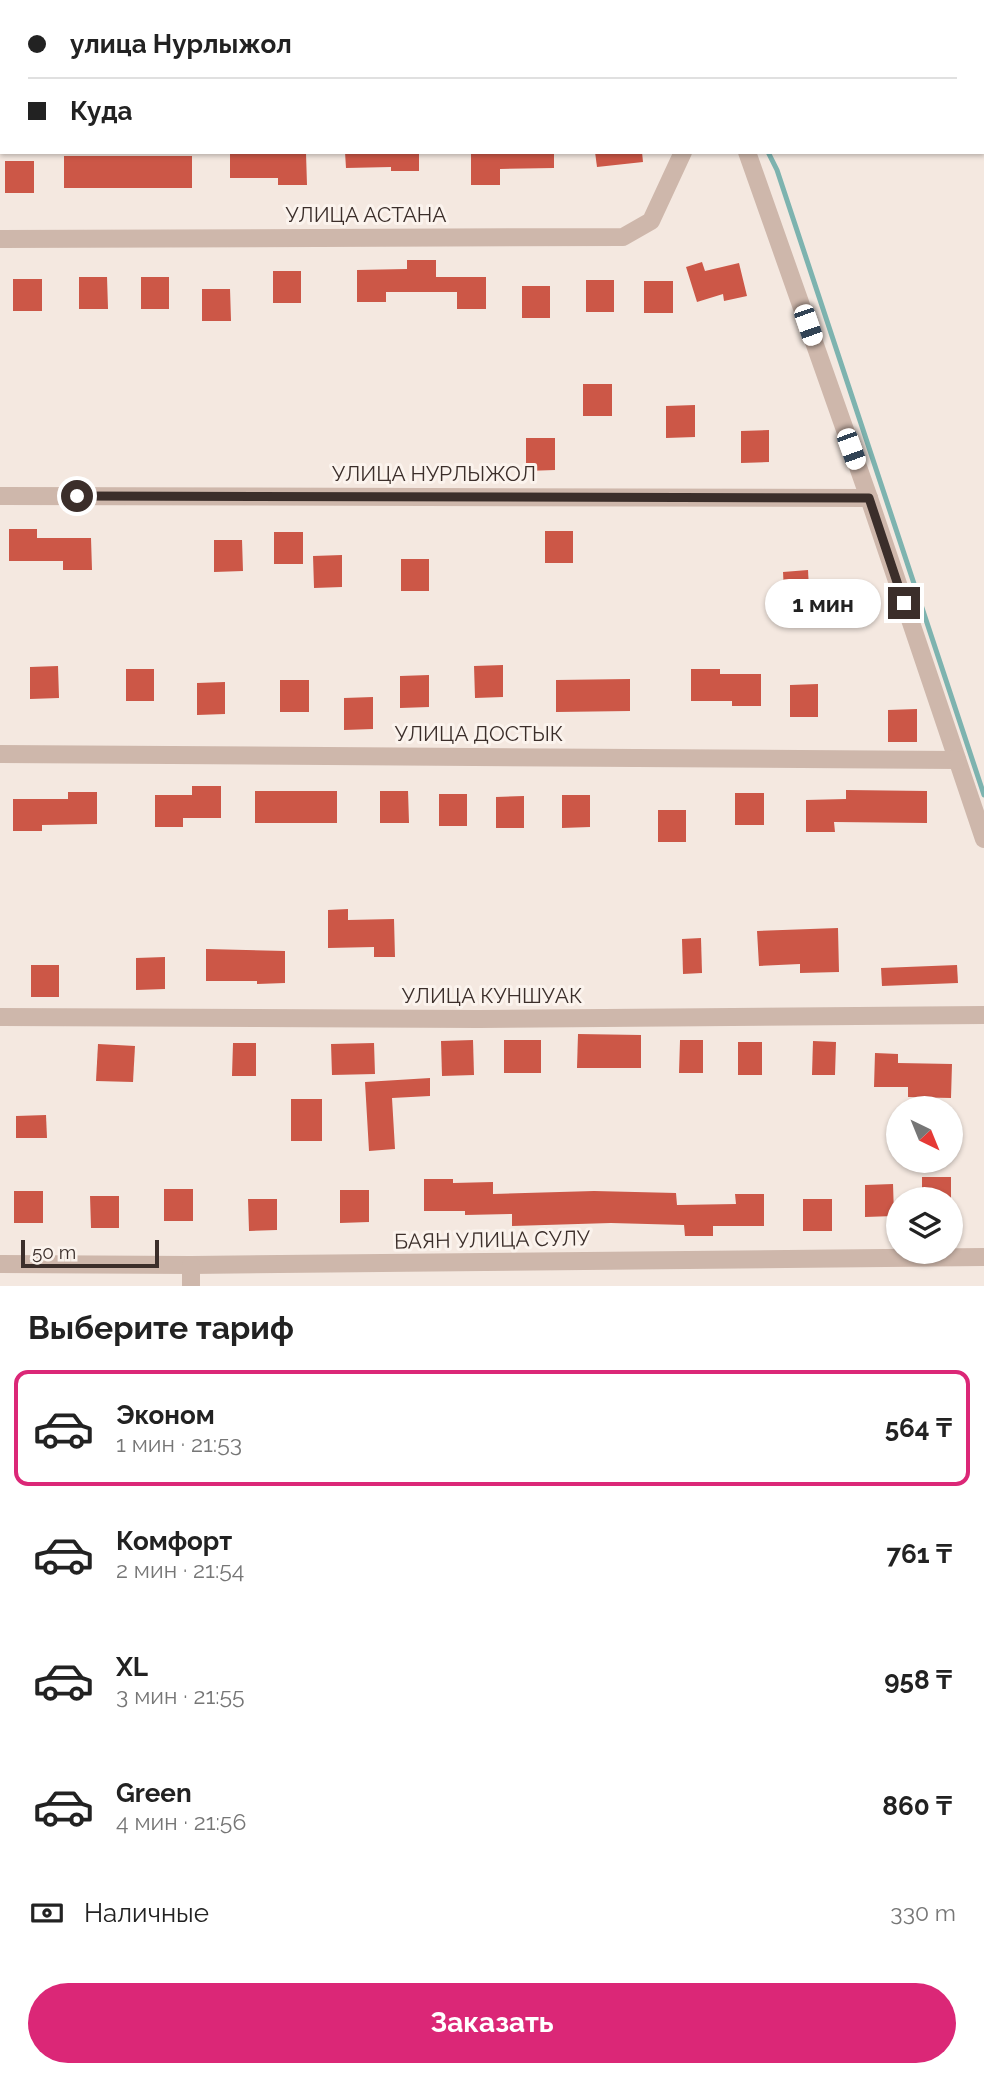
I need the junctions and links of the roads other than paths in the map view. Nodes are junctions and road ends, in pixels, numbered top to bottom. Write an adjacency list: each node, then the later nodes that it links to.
1 (682, 154): 3 (street, УЛИЦА АСТАНА)
2 (748, 154): 5 (street)
3 (0, 239)
4 (0, 496): 5 (street, УЛИЦА НУРЛЫЖОЛ)
5 (869, 498): 7 (street)
6 (0, 754): 7 (street, УЛИЦА ДОСТЫК)
7 (957, 760): 8 (street)
8 (984, 839)
9 (984, 1015): 10 (street, УЛИЦА КУНШУАК)
10 (0, 1017)
11 (984, 1257): 13 (street, БАЯН УЛИЦА СУЛУ)
12 (0, 1264): 13 (street, БАЯН УЛИЦА СУЛУ)
13 (191, 1265): 14 (street)
14 (191, 1286)

